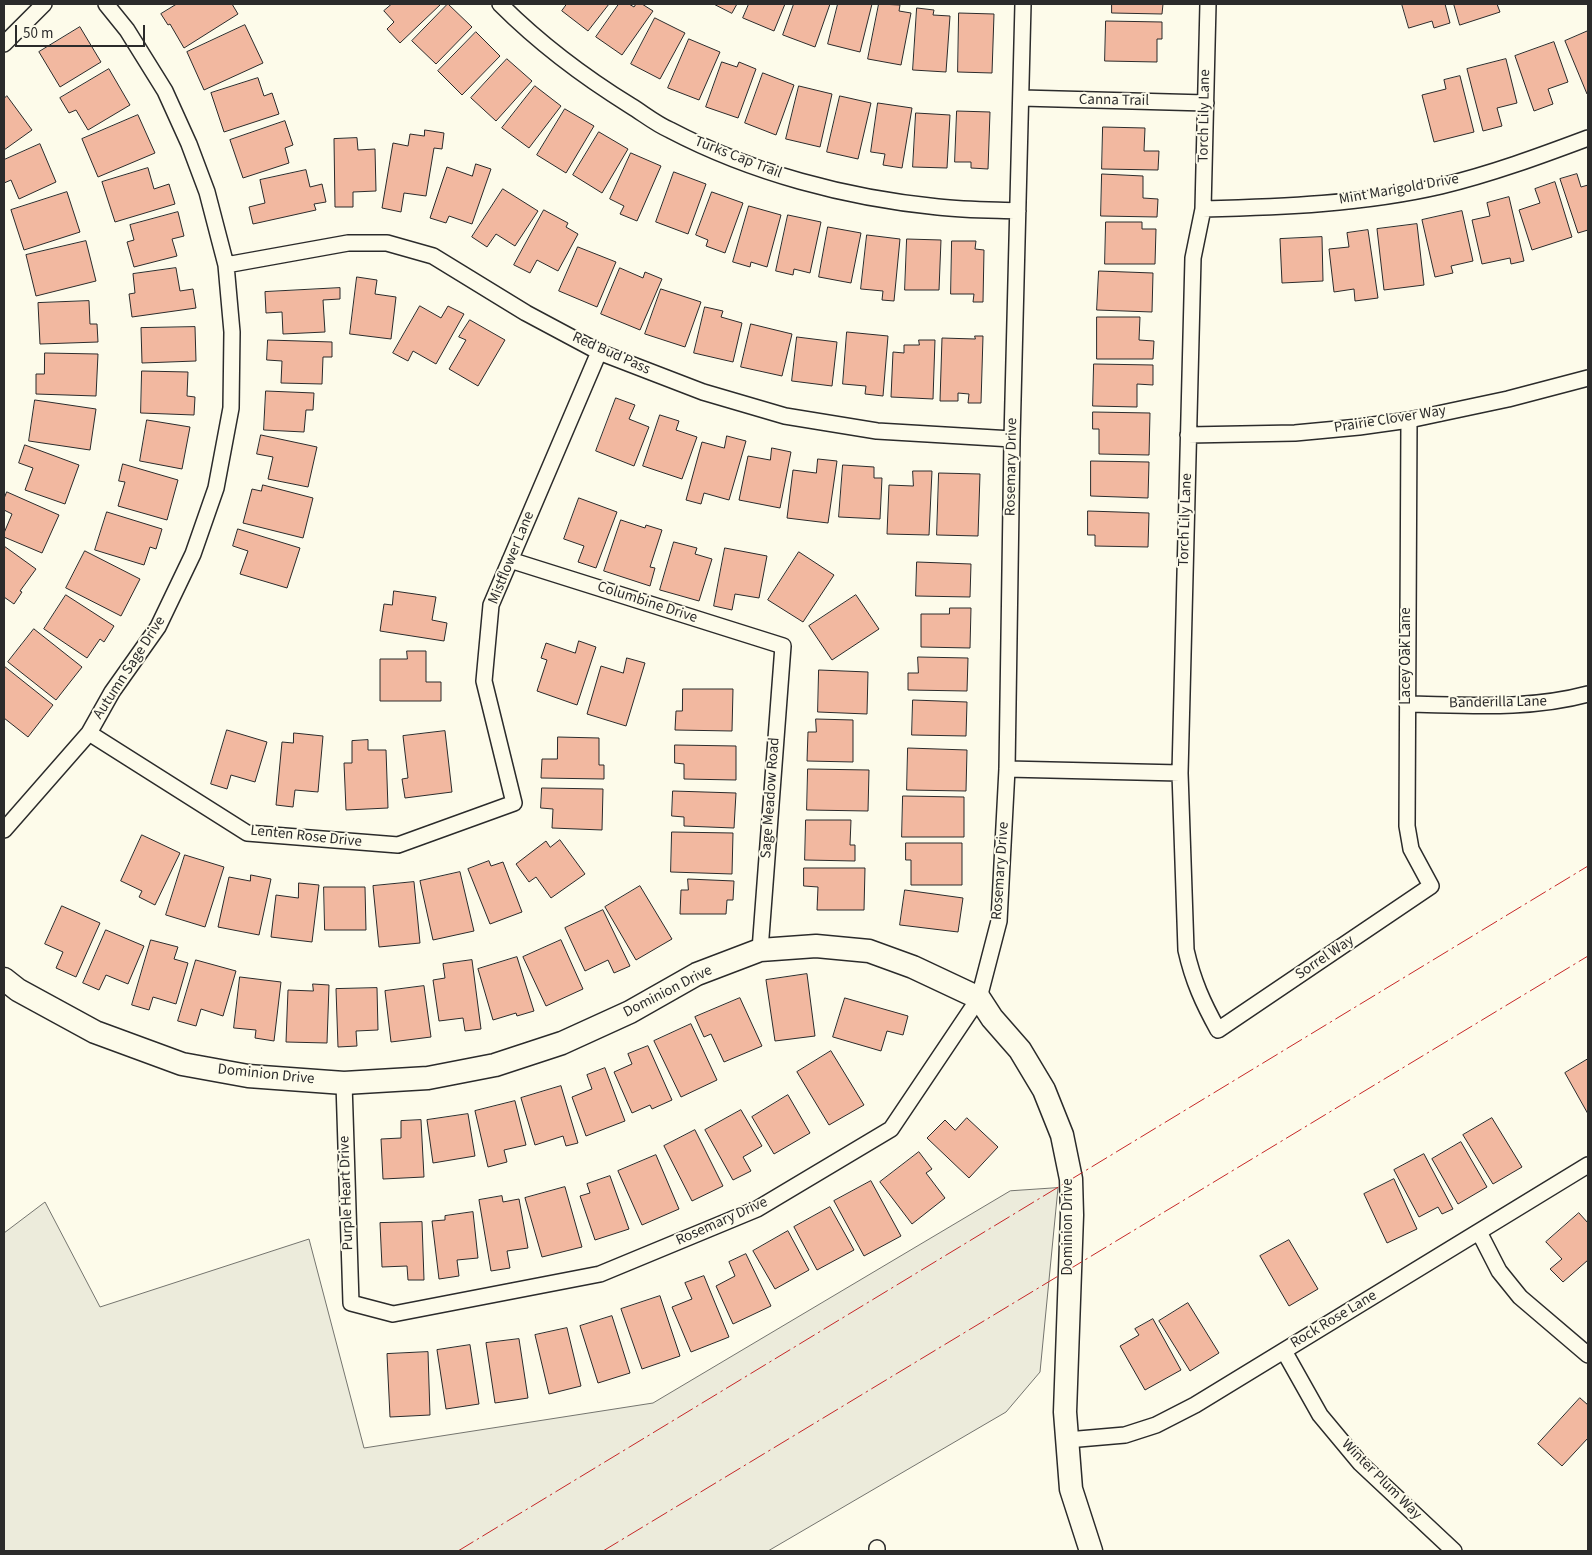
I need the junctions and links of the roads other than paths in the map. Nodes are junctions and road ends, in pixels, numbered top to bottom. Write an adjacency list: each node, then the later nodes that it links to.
1 (44, 4): 6 (street)
2 (106, 4): 12 (street, Autumn Sage Drive)
3 (500, 4): 11 (street, Turks Cap Trail)
4 (1024, 4): 7 (street, Rosemary Drive)
5 (1208, 4): 8 (street, Torch Lily Lane)
6 (4, 44)
7 (1022, 98): 8 (street, Canna Trail); 11 (street, Rosemary Drive)
8 (1206, 103): 10 (street, Torch Lily Lane)
9 (1588, 138): 10 (street, Mint Marigold Drive)
10 (1203, 209): 16 (street, Torch Lily Lane)
11 (1018, 211): 17 (street, Rosemary Drive)
12 (226, 265): 13 (street, Red Bud Pass); 22 (street, Autumn Sage Drive)
13 (599, 352): 17 (street, Red Bud Pass); 18 (street, Mistflower Lane)
14 (1588, 378): 15 (street, Prairie Clover Way)
15 (1409, 420): 16 (street, Prairie Clover Way); 21 (street, Lacey Oak Lane)
16 (1188, 434): 24 (street, Torch Lily Lane)
17 (1012, 439): 23 (street, Rosemary Drive)
18 (510, 560): 19 (street, Columbine Drive); 25 (street, Mistflower Lane)
19 (783, 646): 28 (street, Sage Meadow Road)
20 (1588, 694): 21 (street, Banderilla Lane)
21 (1407, 704): 27 (street, Lacey Oak Lane)
22 (89, 733): 25 (street, Lenten Rose Drive); 26 (street, Autumn Sage Drive)
23 (1007, 770): 24 (street); 30 (street, Rosemary Drive)
24 (1180, 773): 31 (street, Torch Lily Lane)
25 (514, 803)
26 (4, 830)
27 (1431, 886): 31 (street, Sorrel Way)
28 (760, 950): 30 (street, Dominion Drive); 32 (street, Dominion Drive)
29 (4, 979): 32 (street, Dominion Drive)
30 (979, 998): 35 (street, Rosemary Drive); 38 (street, Dominion Drive)
31 (1218, 1030)
32 (344, 1083): 35 (street, Purple Heart Drive)
33 (1588, 1165): 34 (street, Rock Rose Lane)
34 (1479, 1232): 36 (street, Rock Rose Lane); 37 (street)
35 (350, 1303)
36 (1284, 1351): 38 (street, Rock Rose Lane); 40 (street, Winter Plum Way)
37 (1588, 1355)
38 (1067, 1440): 39 (street, Dominion Drive)
39 (1091, 1551)
40 (1454, 1551)

